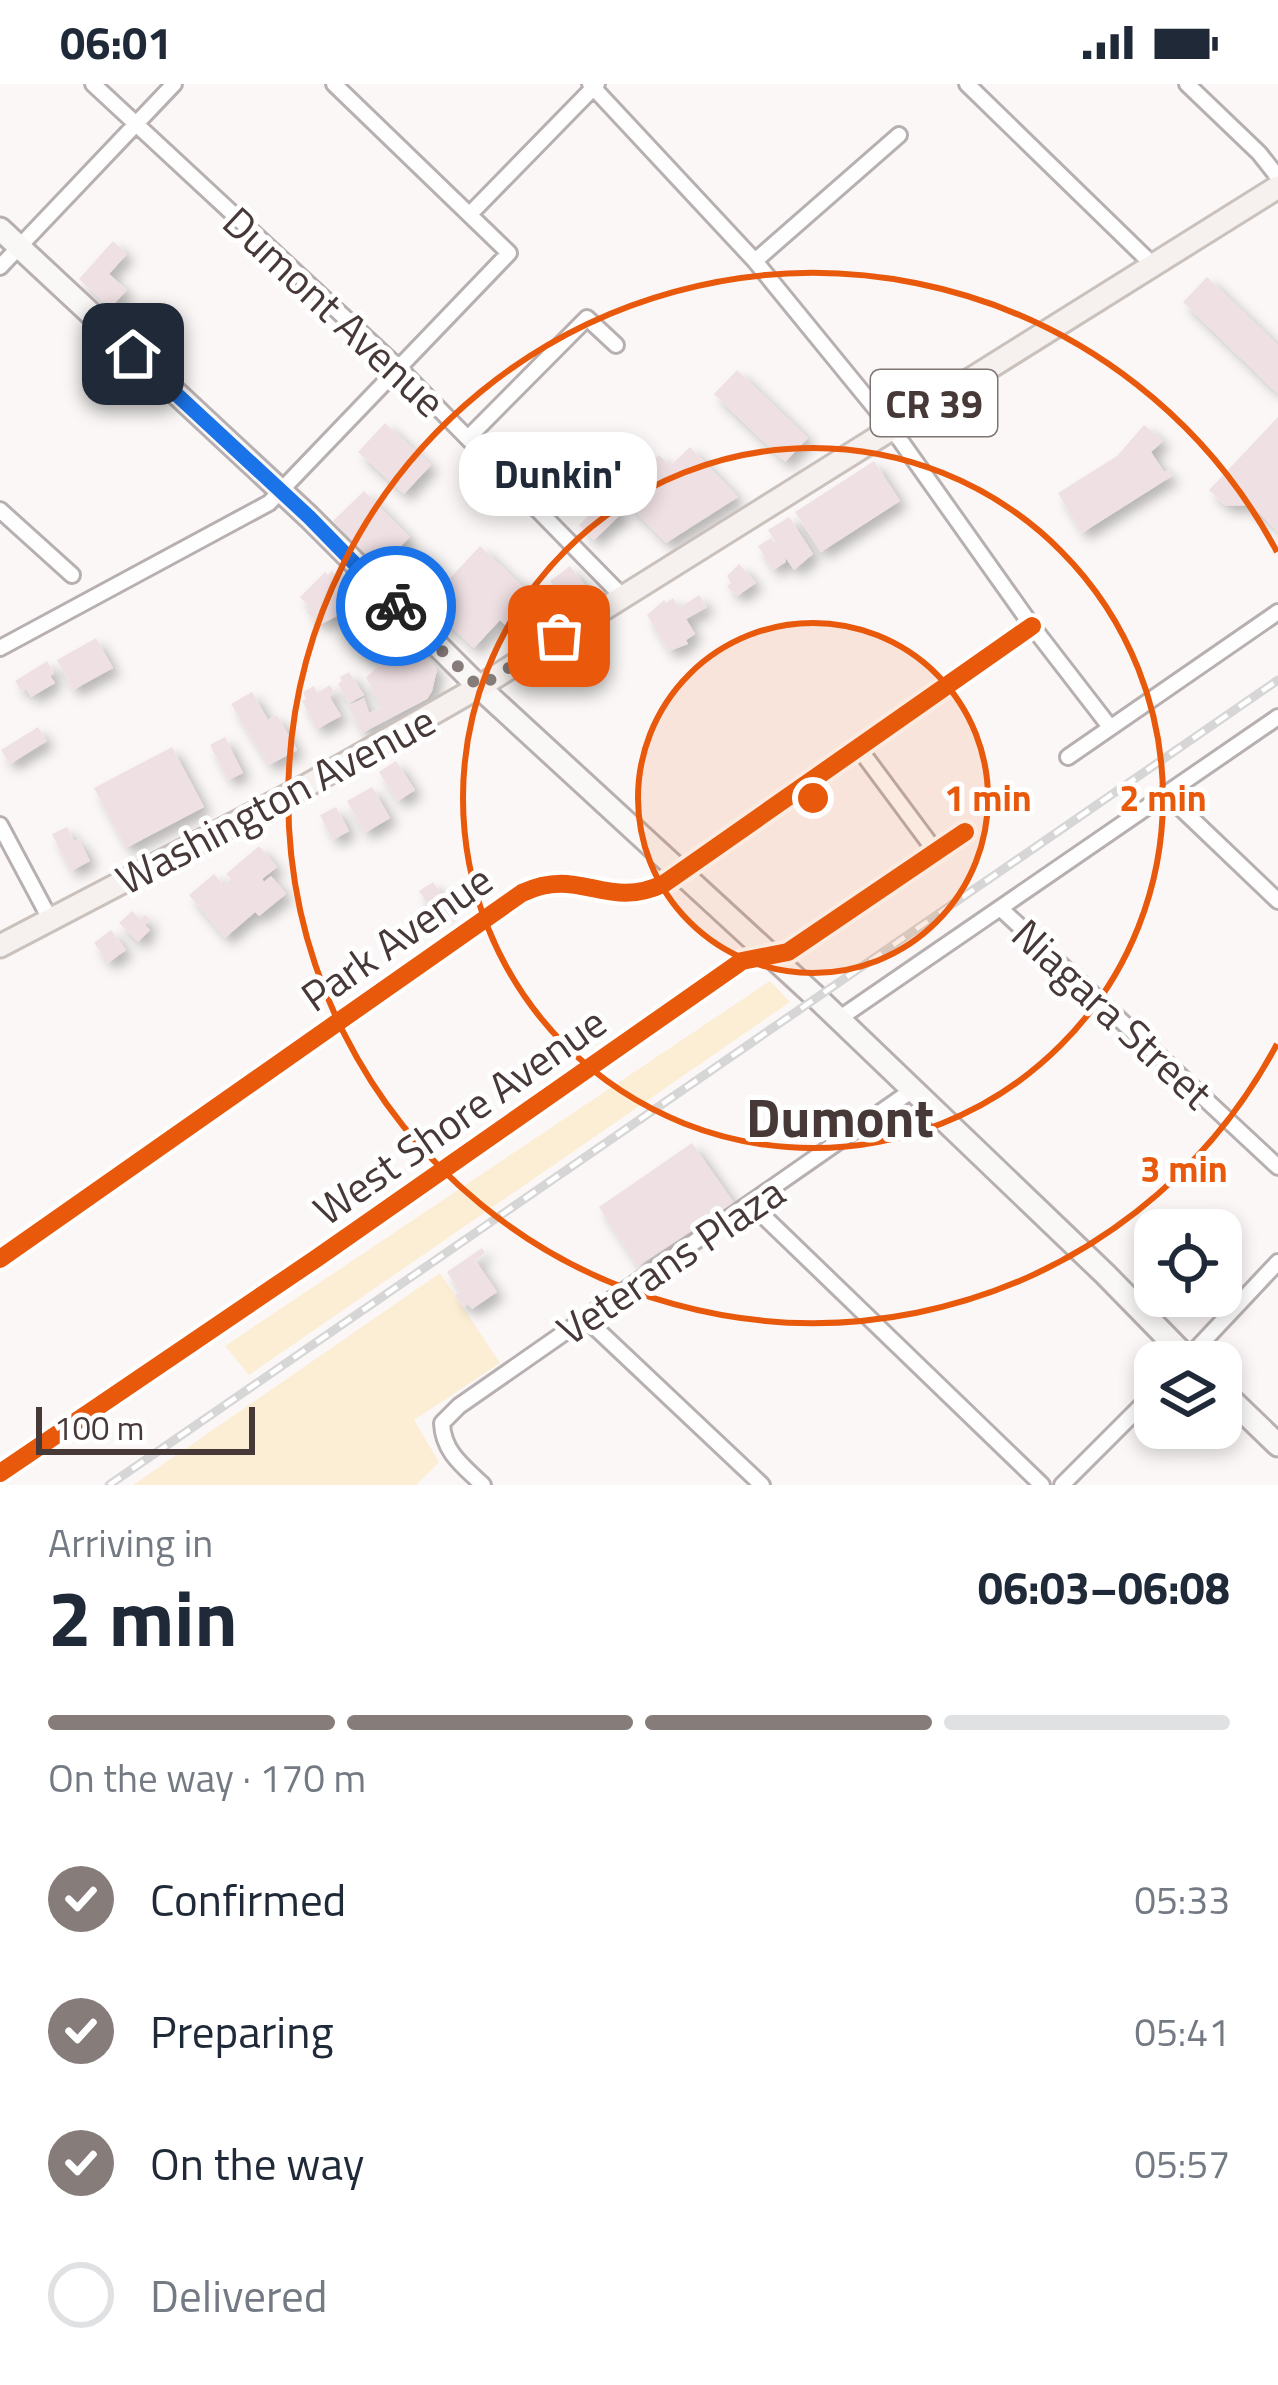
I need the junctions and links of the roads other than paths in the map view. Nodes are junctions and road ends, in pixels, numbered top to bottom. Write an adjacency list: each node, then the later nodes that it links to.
1 (93, 84): 7 (street, Dumont Avenue)
2 (174, 84): 7 (street)
3 (334, 84): 11 (street)
4 (967, 84): 15 (street)
5 (1187, 84): 9 (street)
6 (594, 85): 11 (street); 14 (street)
7 (136, 125): 13 (street); 18 (street, Dumont Avenue)
8 (898, 135): 14 (street)
9 (1278, 177)
10 (1278, 187): 15 (main road, Washington Avenue / CR 39)
11 (471, 213): 18 (street)
12 (0, 229): 13 (main road)
13 (19, 246): 16 (street); 21 (main road)
14 (755, 261): 19 (street)
15 (1154, 266): 19 (main road, Washington Avenue / CR 39)
16 (0, 267)
17 (616, 345): 20 (street)
18 (399, 368): 20 (street, Dumont Avenue); 21 (street)
19 (893, 430): 24 (main road, Washington Avenue / CR 39); 26 (street)
20 (468, 438): 24 (street, Dumont Avenue)
21 (281, 491): 27 (street); 28 (main road)
22 (0, 509): 23 (street)
23 (72, 575)
24 (621, 595): 28 (main road, Washington Avenue / CR 39)
25 (1278, 612): 30 (street)
26 (1032, 626): 30 (street); 31 (street, Park Avenue)
27 (0, 648)
28 (479, 687): 37 (main road); 40 (main road, Washington Avenue / CR 39)
29 (1278, 717): 33 (street)
30 (1110, 728): 32 (street)
31 (858, 747): 36 (street); 37 (street, Park Avenue)
32 (1068, 757)
33 (1167, 795): 38 (street); 39 (street)
34 (0, 825): 40 (street)
35 (964, 832): 36 (street, West Shore Avenue)
36 (936, 852): 42 (street, West Shore Avenue)
37 (684, 872): 42 (main road); 47 (street, Park Avenue)
38 (1278, 901)
39 (1000, 908): 43 (street); 45 (street, Niagara Street)
40 (50, 919): 41 (main road, Washington Avenue / CR 39)
41 (0, 946)
42 (768, 954): 43 (main road); 55 (street, West Shore Avenue)
43 (837, 1020): 44 (main road)
44 (911, 1091): 46 (street, Veterans Plaza); 50 (main road)
45 (1278, 1167)
46 (752, 1205): 49 (street, Veterans Plaza); 58 (street)
47 (0, 1259)
48 (1278, 1262): 51 (street)
49 (584, 1318): 56 (street, Veterans Plaza); 57 (street)
50 (1169, 1341)
51 (1206, 1341)
52 (1242, 1410): 54 (main road)
53 (1134, 1413): 59 (street)
54 (1278, 1445)
55 (0, 1473)
56 (483, 1485)
57 (762, 1485)
58 (1042, 1485)
59 (1063, 1485)

